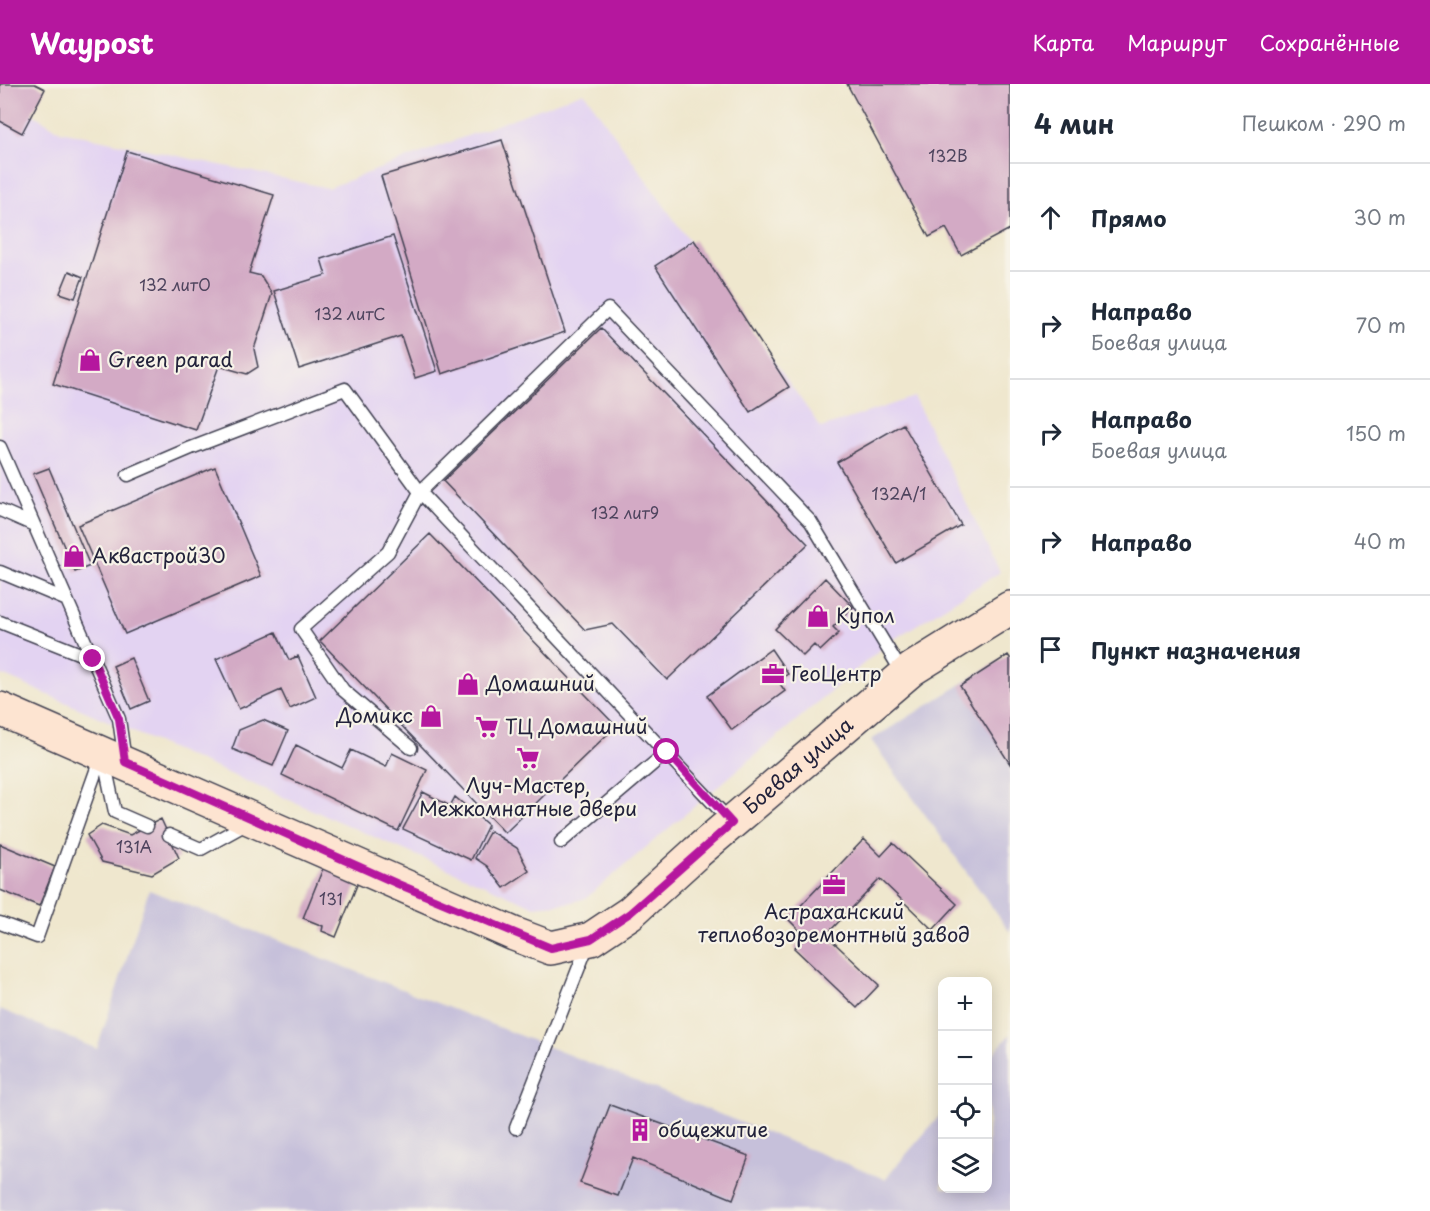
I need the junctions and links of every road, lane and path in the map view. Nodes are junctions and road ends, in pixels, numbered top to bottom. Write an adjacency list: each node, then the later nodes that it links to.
1 (0, 447): 5 (lane)
2 (128, 475): 3 (lane)
3 (420, 492): 11 (lane); 13 (lane); 14 (lane)
4 (0, 510): 5 (lane)
5 (34, 525): 7 (lane)
6 (0, 572): 7 (lane)
7 (67, 600): 10 (lane)
8 (1010, 608): 11 (main road, Боевая улица)
9 (0, 622): 10 (lane)
10 (93, 659): 15 (lane)
11 (904, 675): 17 (main road, Боевая улица)
12 (0, 709): 15 (main road, Боевая улица)
13 (411, 748)
14 (667, 752): 17 (lane); 20 (lane)
15 (114, 757): 16 (main road, Боевая улица); 18 (lane); 21 (lane)
16 (255, 820): 19 (lane); 22 (main road, Боевая улица)
17 (732, 823): 22 (main road, Боевая улица)
18 (147, 826)
19 (169, 836)
20 (561, 842)
21 (0, 923)
22 (591, 939): 23 (lane)
23 (516, 1128)

